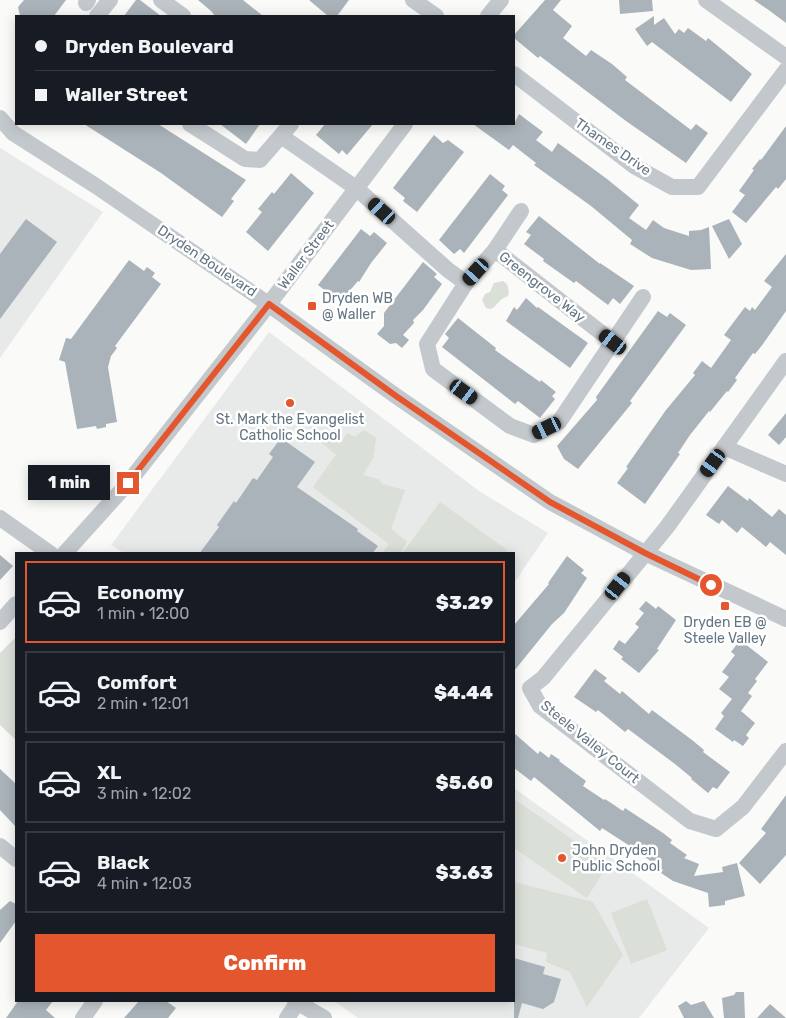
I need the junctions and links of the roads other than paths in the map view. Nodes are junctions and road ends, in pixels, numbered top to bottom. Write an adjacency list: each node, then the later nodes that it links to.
1 (110, 0): 6 (street)
2 (161, 0): 7 (street)
3 (413, 0): 8 (street)
4 (501, 0): 9 (street)
5 (706, 0): 10 (street)
6 (98, 15)
7 (182, 15)
8 (435, 15)
9 (489, 15)
10 (786, 57)
11 (786, 70): 12 (street, Thames Drive)
12 (515, 75)
13 (0, 118): 17 (street, Dryden Boulevard)
14 (192, 125): 16 (street)
15 (404, 125): 18 (street, Waller Street)
16 (286, 130): 18 (street)
17 (7, 132): 23 (street, Dryden Boulevard)
18 (356, 188): 21 (street); 23 (street, Waller Street)
19 (522, 211): 20 (street, Greengrove Way)
20 (495, 250): 21 (street, Greengrove Way); 24 (street, Greengrove Way)
21 (466, 283): 24 (street, Greengrove Way)
22 (643, 297): 24 (street, Greengrove Way)
23 (269, 304): 30 (street, Waller Street); 31 (street, Dryden Boulevard)
24 (613, 342)
25 (786, 361): 26 (street)
26 (724, 447): 27 (street); 31 (street)
27 (786, 474)
28 (0, 518): 29 (street)
29 (48, 552)
30 (66, 552)
31 (645, 553): 33 (street, Dryden Boulevard); 35 (street, Steele Valley Court)
32 (15, 605): 34 (street)
33 (786, 619)
34 (0, 622)
35 (786, 751)
36 (0, 846): 37 (street)
37 (15, 858)
38 (94, 1002): 40 (street)
39 (297, 1002): 41 (street); 42 (street)
40 (83, 1018)
41 (287, 1018)
42 (324, 1018)

